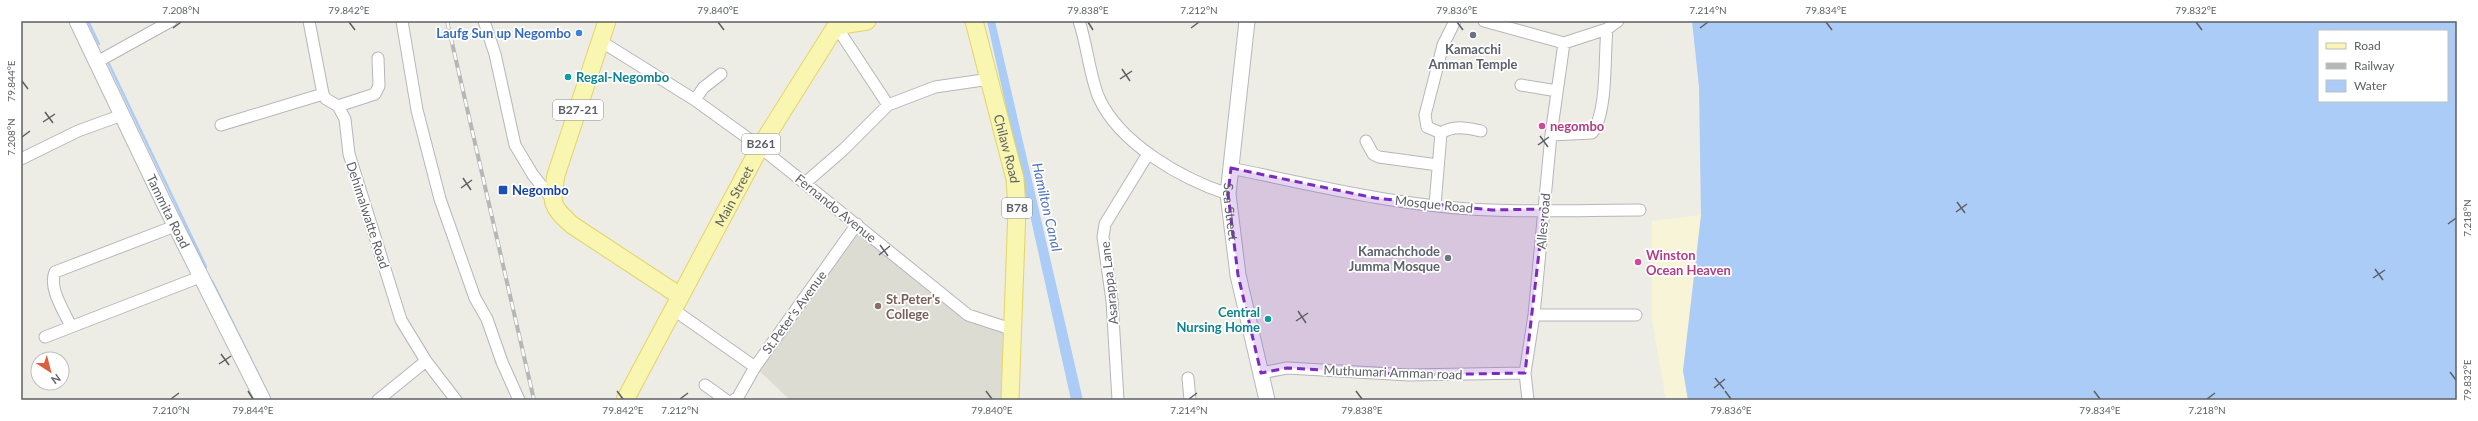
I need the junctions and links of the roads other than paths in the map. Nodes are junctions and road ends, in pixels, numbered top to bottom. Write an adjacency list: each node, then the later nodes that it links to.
1 (77, 21): 19 (street, Tammita Road)
2 (171, 21): 19 (street)
3 (309, 21): 24 (street)
4 (402, 21): 63 (street)
5 (484, 21): 41 (street)
6 (607, 21): 16 (main road, B27-21)
7 (867, 21): 14 (main road)
8 (974, 21): 21 (main road, Chilaw Road / B78)
9 (1079, 21): 35 (street)
10 (1247, 21): 38 (street, Sea Street)
11 (1455, 21): 31 (street)
12 (1484, 21): 17 (street)
13 (1618, 21): 15 (street)
14 (832, 24): 26 (street); 34 (main road, Main Street / B261)
15 (1607, 29): 17 (street); 32 (street)
16 (602, 42): 25 (street, Fernando Avenue); 41 (main road, B27-21)
17 (1564, 43): 23 (street, Alles road)
18 (378, 58): 27 (street)
19 (97, 62): 28 (street, Tammita Road)
20 (721, 74): 25 (street)
21 (990, 79): 26 (street); 52 (main road, Chilaw Road / B78)
22 (1521, 85): 23 (street)
23 (1557, 91): 32 (street, Alles road)
24 (324, 94): 27 (street, Dehimalwatte Road); 29 (street)
25 (695, 100): 34 (street, Fernando Avenue)
26 (888, 105): 39 (street)
27 (338, 106): 54 (street, Dehimalwatte Road)
28 (122, 115): 36 (street); 46 (street, Tammita Road)
29 (221, 125)
30 (1480, 131): 31 (street)
31 (1441, 133): 37 (street)
32 (1551, 134): 43 (street, Alles road)
33 (1366, 141): 37 (street)
34 (760, 147): 39 (street, Fernando Avenue); 48 (main road, Main Street / B261)
35 (1148, 154): 40 (street); 68 (street, Asarappa Lane)
36 (21, 159)
37 (1438, 165): 42 (street)
38 (1231, 168): 40 (street, Sea Street); 42 (street, Mosque Road)
39 (805, 183): 45 (street, Fernando Avenue)
40 (1228, 194): 56 (street, Sea Street)
41 (552, 199): 48 (main road)
42 (1435, 205): 43 (street, Mosque Road)
43 (1544, 209): 44 (street, Mosque Road); 50 (street, Alles road)
44 (1640, 210)
45 (857, 224): 52 (street, Fernando Avenue); 55 (street, St.Peter's Avenue)
46 (175, 226): 47 (street, Tammita Road); 51 (street)
47 (200, 277): 51 (street); 60 (street, Tammita Road)
48 (677, 303): 55 (street); 64 (main road, Main Street / B261)
49 (1636, 315): 50 (street)
50 (1534, 316): 57 (street, Alles road)
51 (72, 327): 53 (street)
52 (1014, 330): 67 (main road, Chilaw Road / B78)
53 (45, 337)
54 (426, 361): 61 (street); 62 (street, Dehimalwatte Road)
55 (755, 367): 66 (street, St.Peter's Avenue)
56 (1261, 373): 57 (street, Muthumari Amman road); 70 (street, Sea Street)
57 (1525, 373): 71 (street, Alles road)
58 (1188, 378): 69 (street)
59 (705, 385): 65 (street)
60 (263, 400)
61 (378, 400)
62 (456, 400)
63 (519, 400)
64 (625, 400)
65 (726, 400)
66 (734, 400)
67 (1010, 400)
68 (1118, 400)
69 (1190, 400)
70 (1266, 400)
71 (1528, 400)

